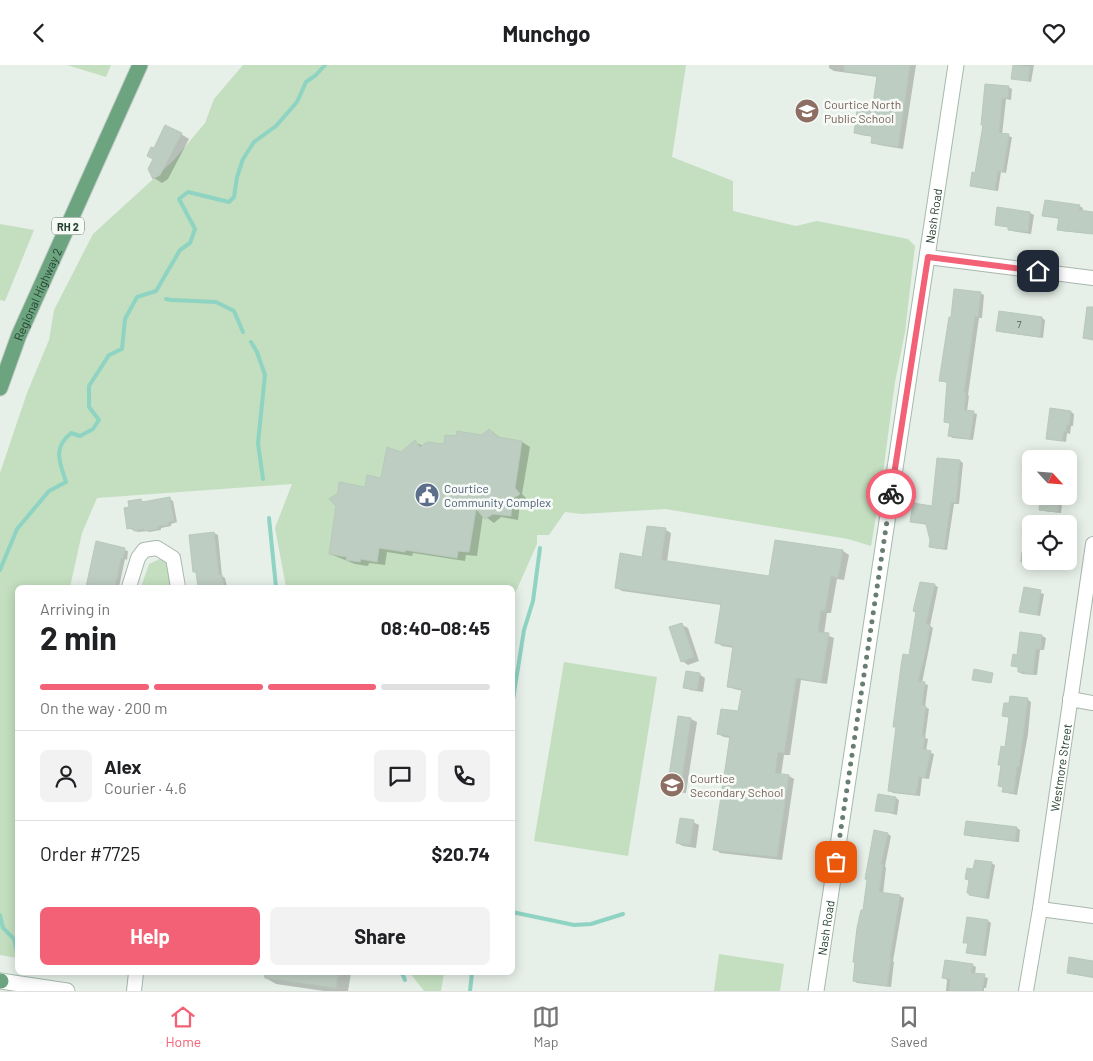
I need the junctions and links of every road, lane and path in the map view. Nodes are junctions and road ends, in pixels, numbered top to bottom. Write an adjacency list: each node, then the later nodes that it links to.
1 (140, 65): 5 (main road, Regional Highway 2 / RH 2)
2 (956, 65): 3 (street, Nash Road)
3 (928, 257): 4 (street); 17 (street, Nash Road)
4 (1093, 277)
5 (0, 388)
6 (1093, 544): 9 (street, Westmore Street)
7 (130, 585): 8 (street)
8 (178, 585)
9 (1070, 699): 10 (street); 11 (street, Westmore Street)
10 (1093, 703)
11 (1040, 909): 12 (street); 18 (street, Westmore Street)
12 (1093, 916)
13 (136, 975): 16 (street)
14 (0, 981): 15 (street)
15 (67, 991)
16 (134, 991)
17 (816, 991)
18 (1026, 991)

